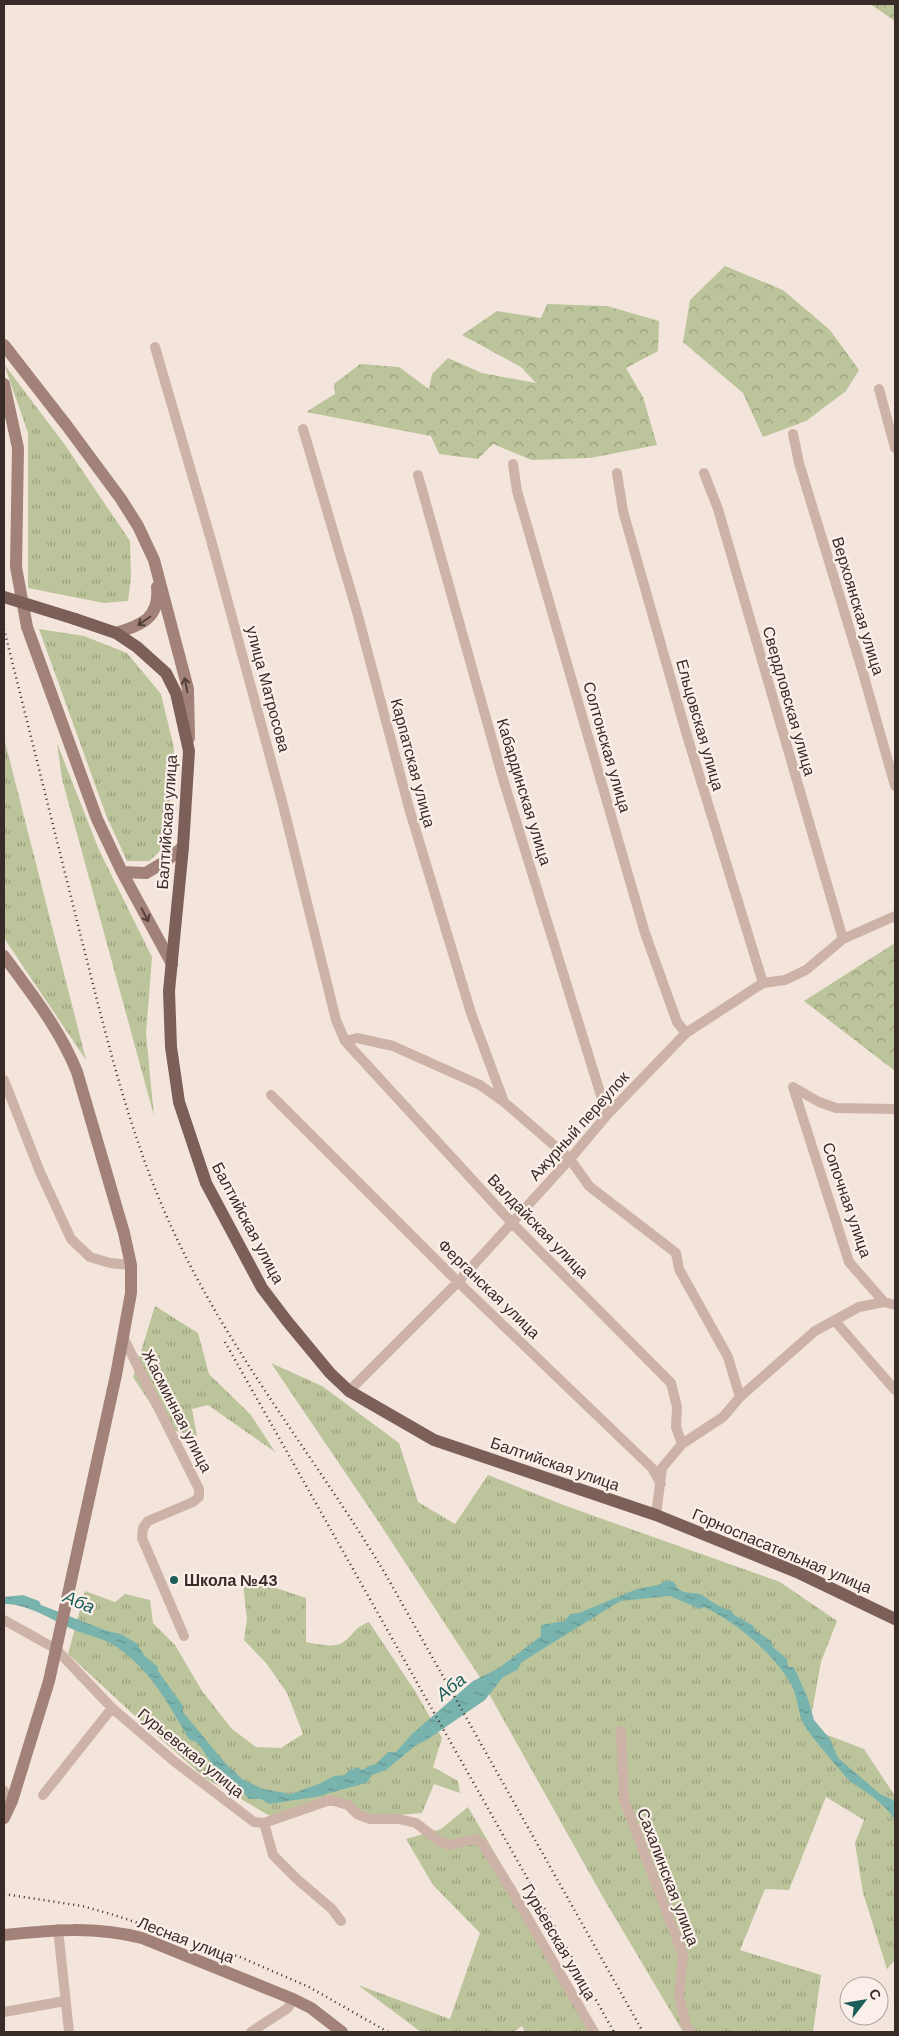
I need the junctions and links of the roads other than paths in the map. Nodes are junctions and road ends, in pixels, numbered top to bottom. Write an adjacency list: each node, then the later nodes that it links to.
1 (4, 345): 12 (main road)
2 (155, 347): 25 (street, улица Матросова)
3 (4, 384): 18 (main road)
4 (879, 389): 7 (street)
5 (304, 429): 28 (street, Карпатская улица)
6 (793, 434): 16 (street, Верхоянская улица)
7 (895, 448)
8 (513, 464): 24 (street, Солтонская улица)
9 (617, 473): 23 (street, Ельцовская улица)
10 (704, 473): 20 (street, Свердловская улица)
11 (418, 475): 30 (street, Кабардинская улица)
12 (154, 560): 14 (main road, one-way to 14); 15 (main road, one-way to 12)
13 (4, 597): 14 (main road, Балтийская улица, bridge)
14 (116, 633): 15 (main road, Балтийская улица)
15 (190, 751): 17 (main road, Балтийская улица)
16 (895, 786)
17 (183, 847): 18 (main road); 22 (main road, Балтийская улица)
18 (122, 872): 22 (main road, one-way to 22)
19 (895, 916): 20 (street)
20 (843, 939): 23 (street)
21 (4, 956): 33 (main road)
22 (172, 964): 40 (main road, Балтийская улица)
23 (763, 983): 24 (street, Ажурный переулок)
24 (686, 1033): 30 (street, Ажурный переулок)
25 (345, 1040): 28 (street, Карпатская улица); 32 (street, Валдайская улица)
26 (4, 1080): 33 (street)
27 (270, 1095): 34 (street, Ферганская улица)
28 (504, 1102): 31 (street, Карпатская улица)
29 (895, 1109): 35 (street, Сопочная улица)
30 (607, 1115): 31 (street, Ажурный переулок)
31 (570, 1159): 32 (street, Ажурный переулок); 41 (street, Карпатская улица)
32 (512, 1223): 34 (street, Ажурный переулок); 42 (street, Валдайская улица)
33 (130, 1265): 38 (main road)
34 (458, 1282): 40 (street, Ажурный переулок); 43 (street, Ферганская улица)
35 (884, 1302): 36 (street); 37 (street)
36 (895, 1305)
37 (835, 1321): 39 (street); 41 (street)
38 (123, 1337): 47 (street, Жасминная улица); 48 (main road)
39 (895, 1390)
40 (349, 1391): 44 (main road, Балтийская улица)
41 (740, 1397): 42 (street)
42 (682, 1444): 43 (street)
43 (661, 1484): 44 (street)
44 (656, 1515): 45 (main road, Горноспасательная улица)
45 (895, 1619)
46 (4, 1620): 48 (street, Гурьевская улица)
47 (184, 1636)
48 (56, 1645): 49 (street, Гурьевская улица); 53 (main road)
49 (112, 1708): 52 (street); 55 (street, Гурьевская улица)
50 (621, 1730): 66 (street, Сахалинская улица)
51 (4, 1791): 53 (street)
52 (43, 1795)
53 (12, 1801): 54 (main road)
54 (4, 1818)
55 (264, 1823): 56 (street); 65 (street, Гурьевская улица)
56 (341, 1921)
57 (58, 1929): 58 (main road, Лесная улица); 59 (main road, Лесная улица); 60 (street)
58 (4, 1935)
59 (293, 1999): 63 (street); 64 (main road, Лесная улица)
60 (65, 2001): 61 (street); 62 (street)
61 (4, 2012)
62 (69, 2032)
63 (251, 2032)
64 (342, 2032)
65 (594, 2032)
66 (690, 2032)

